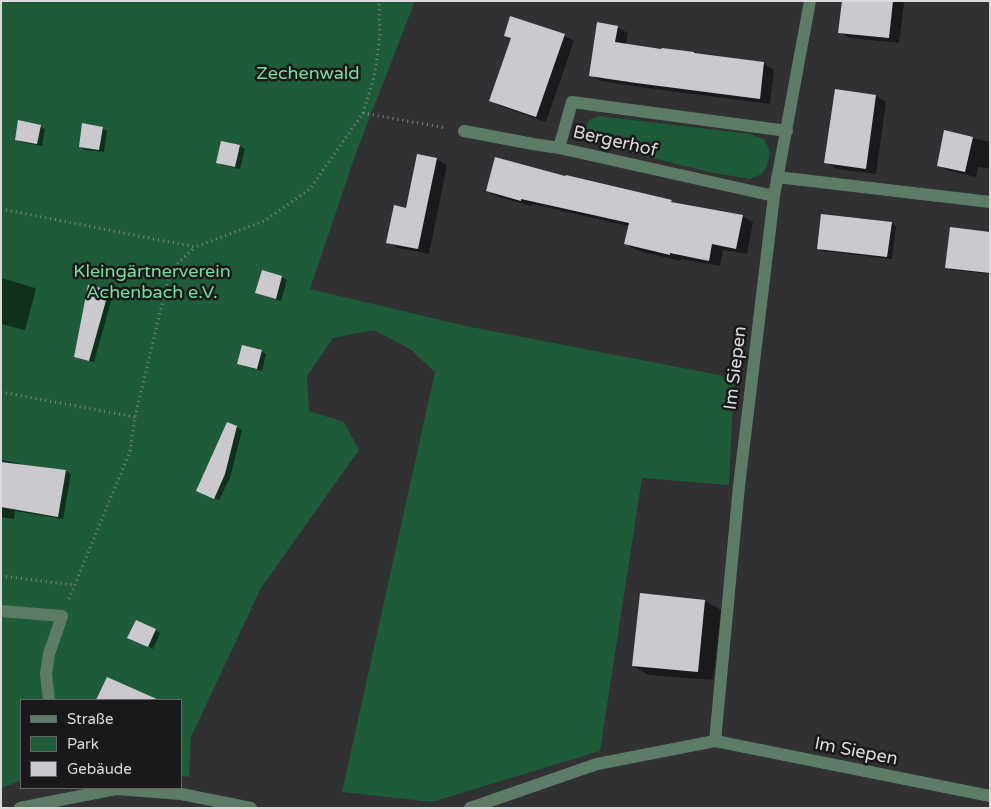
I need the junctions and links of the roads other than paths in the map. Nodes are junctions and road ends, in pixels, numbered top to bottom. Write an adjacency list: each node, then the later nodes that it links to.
1 (810, 1): 2 (street, Im Siepen)
2 (787, 130): 4 (street, Bergerhof); 5 (street, Im Siepen)
3 (464, 131): 4 (street)
4 (559, 148): 6 (street, Bergerhof)
5 (777, 177): 6 (street, Im Siepen); 7 (street)
6 (774, 196): 10 (street, Im Siepen)
7 (990, 202)
8 (1, 611): 9 (street)
9 (49, 699)
10 (715, 741): 12 (street, Im Siepen); 15 (street, Im Siepen)
11 (78, 792): 13 (street); 14 (street)
12 (990, 796)
13 (20, 808)
14 (251, 808)
15 (470, 808)

